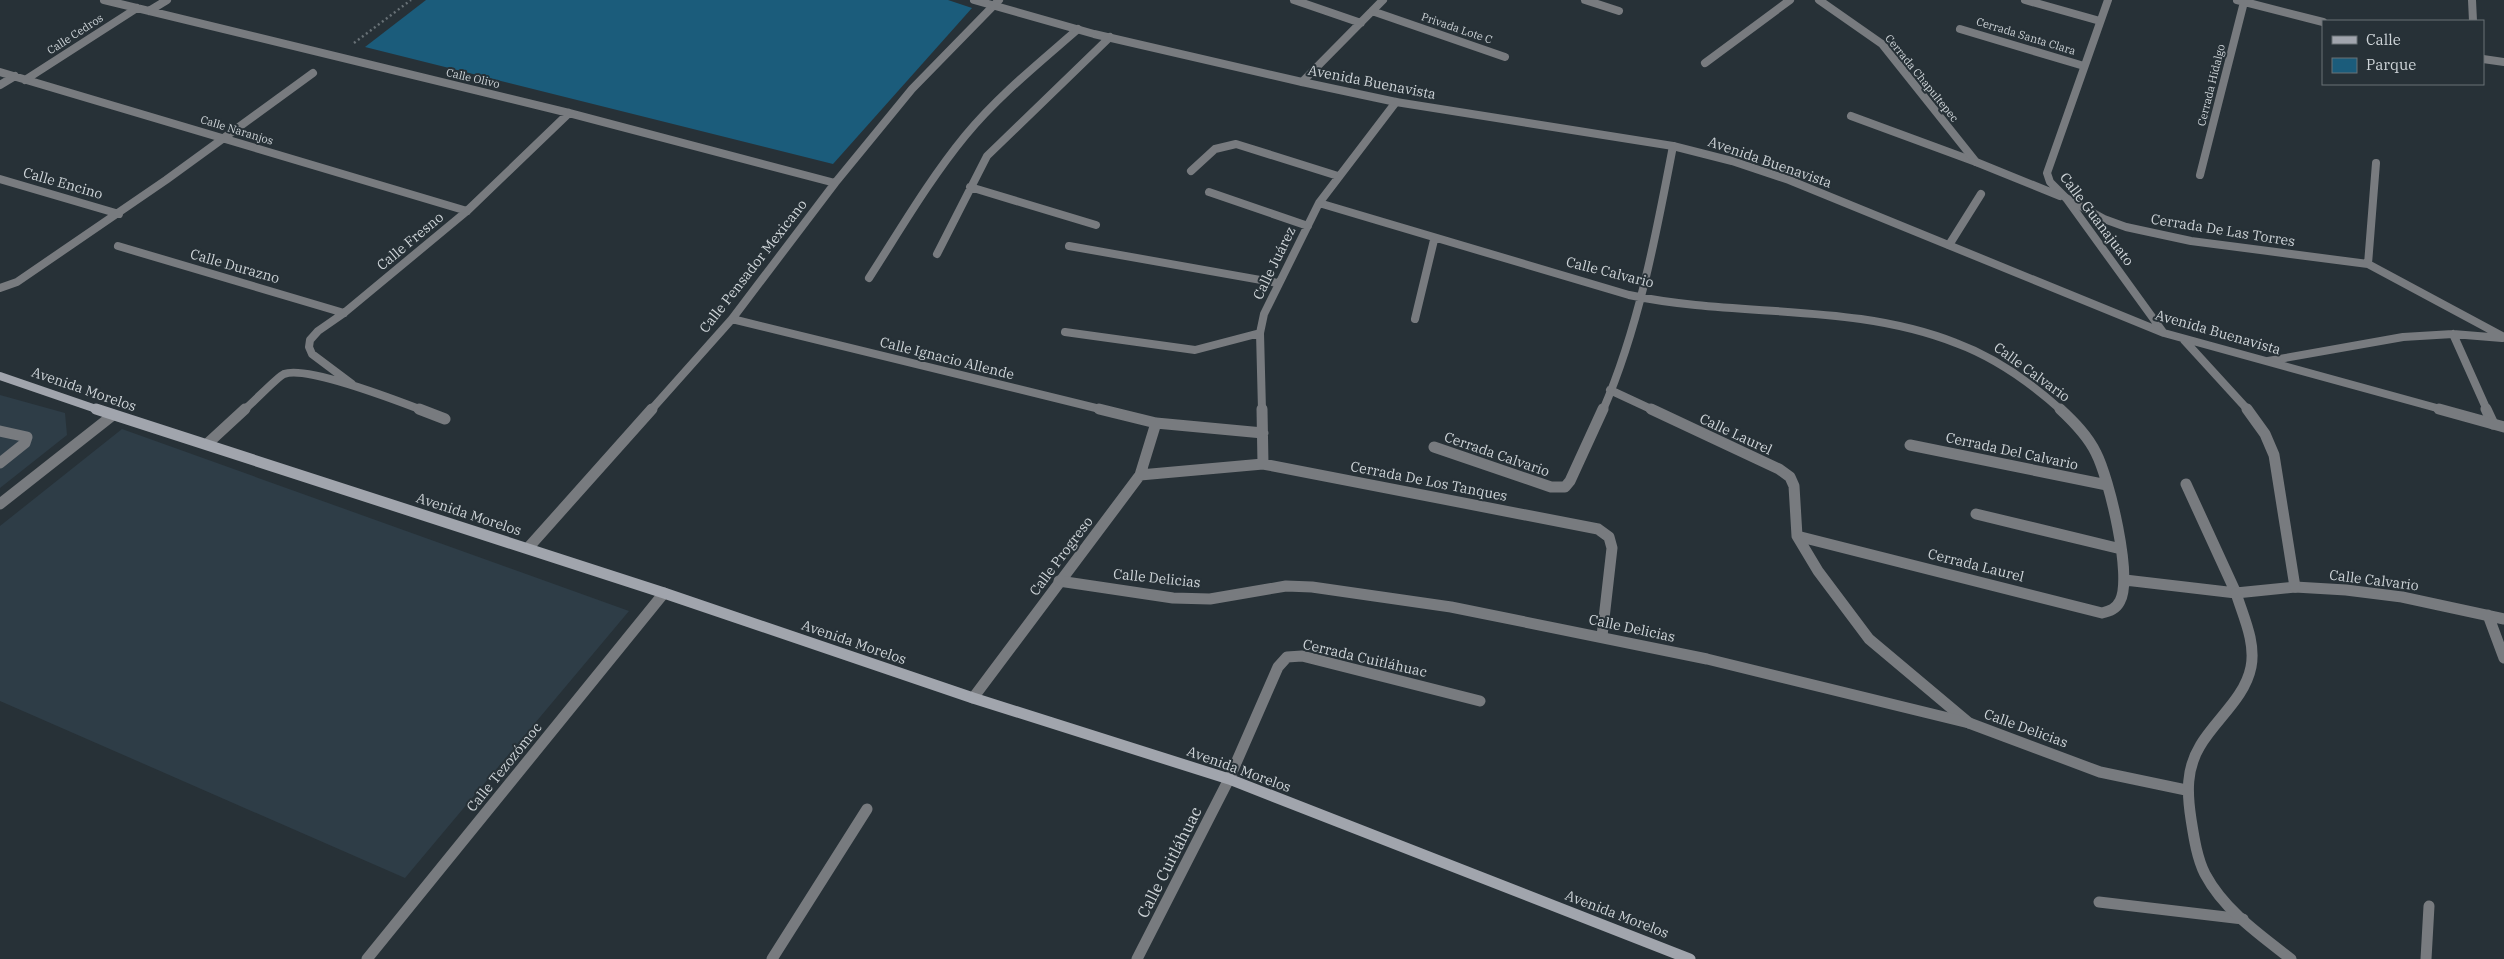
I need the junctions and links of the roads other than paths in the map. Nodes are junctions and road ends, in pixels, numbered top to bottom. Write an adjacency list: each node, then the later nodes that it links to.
1 (104, 0): 15 (street, Calle Olivo)
2 (167, 0): 17 (street)
3 (974, 0): 14 (street, Avenida Buenavista)
4 (1294, 0): 23 (street)
5 (1383, 0): 18 (street)
6 (1585, 0): 19 (street)
7 (1790, 0): 30 (street)
8 (1818, 0): 43 (street, Cerrada Chapultepec)
9 (2025, 0): 21 (street)
10 (2108, 0): 21 (street, Calle Guanajuato)
11 (2272, 0): 16 (street)
12 (2472, 0): 20 (street)
13 (2241, 1): 16 (street); 46 (street, Cerrada Hidalgo)
14 (996, 3): 24 (street, Avenida Buenavista); 49 (street, Calle Pensador Mexicano)
15 (137, 8): 17 (street, Calle Olivo); 35 (street, Calle Cedros)
16 (2271, 8): 22 (street)
17 (149, 11): 39 (street, Calle Olivo)
18 (1372, 11): 23 (street); 27 (street, Privada Lote C)
19 (1619, 11)
20 (2473, 20)
21 (2100, 21): 31 (street, Calle Guanajuato)
22 (2322, 22)
23 (1361, 23): 36 (street)
24 (1078, 29): 26 (street, Avenida Buenavista); 65 (street)
25 (1960, 29): 31 (street, Cerrada Santa Clara)
26 (1110, 37): 36 (street, Avenida Buenavista); 50 (street)
27 (1505, 57)
28 (2484, 59): 29 (street)
29 (2504, 62)
30 (1705, 63)
31 (2084, 66): 53 (street, Calle Guanajuato)
32 (0, 72): 34 (street, Calle Naranjos)
33 (313, 73): 41 (street)
34 (15, 76): 35 (street, Calle Naranjos); 37 (street)
35 (25, 80): 41 (street, Calle Naranjos)
36 (1302, 82): 38 (street, Avenida Buenavista)
37 (0, 85)
38 (1396, 102): 42 (street, Avenida Buenavista); 47 (street, Calle Juárez)
39 (569, 113): 49 (street, Calle Olivo); 55 (street, Calle Fresno)
40 (1851, 116): 43 (street, Cerrada De Las Torres)
41 (227, 139): 55 (street, Calle Naranjos); 56 (street)
42 (1673, 146): 60 (street, Avenida Buenavista); 68 (street)
43 (1976, 162): 53 (street, Cerrada De Las Torres)
44 (2376, 162): 64 (street)
45 (1192, 171): 47 (street)
46 (2200, 175)
47 (1338, 176): 54 (street, Calle Juárez)
48 (0, 179): 56 (street, Calle Encino)
49 (835, 183): 70 (street, Calle Pensador Mexicano)
50 (970, 187): 57 (street); 63 (street)
51 (1208, 192): 58 (street)
52 (1981, 194): 60 (street)
53 (2066, 198): 64 (street, Cerrada De Las Torres); 74 (street, Calle Guanajuato)
54 (1319, 203): 58 (street, Calle Juárez); 59 (street, Calle Calvario)
55 (467, 211): 69 (street, Calle Fresno)
56 (119, 214): 67 (street)
57 (1096, 225)
58 (1308, 226): 66 (street, Calle Juárez)
59 (1434, 240): 68 (street, Calle Calvario); 71 (street)
60 (1949, 245): 74 (street, Avenida Buenavista)
61 (118, 246): 69 (street, Calle Durazno)
62 (1068, 246): 66 (street)
63 (937, 254)
64 (2368, 264): 76 (street, Cerrada De Las Torres)
65 (869, 278)
66 (1278, 282): 73 (street, Calle Juárez)
67 (2, 288)
68 (1640, 298): 81 (street); 96 (street, Calle Calvario)
69 (344, 313): 80 (street, Calle Fresno)
70 (732, 319): 84 (street, Calle Ignacio Allende); 100 (street, Calle Pensador Mexicano)
71 (1415, 319)
72 (1065, 332): 73 (street)
73 (1260, 333): 88 (street, Calle Juárez)
74 (2164, 333): 77 (street, Avenida Buenavista)
75 (2454, 334): 76 (street); 78 (street); 85 (street)
76 (2504, 338)
77 (2184, 339): 78 (street, Avenida Buenavista); 104 (street)
78 (2268, 361): 85 (street, Avenida Buenavista)
79 (0, 376): 82 (main road, Avenida Morelos)
80 (352, 384): 83 (street); 89 (street)
81 (1610, 390): 91 (street, Cerrada Calvario); 99 (street, Calle Laurel)
82 (113, 415): 89 (main road, Avenida Morelos); 97 (street)
83 (445, 419)
84 (1156, 423): 88 (street, Calle Ignacio Allende); 94 (street, Calle Progreso)
85 (2493, 424): 86 (street, Avenida Buenavista)
86 (2504, 427)
87 (0, 431): 92 (street)
88 (1263, 433): 93 (street, Calle Juárez)
89 (207, 444): 100 (main road, Avenida Morelos)
90 (1910, 445): 96 (street, Cerrada Del Calvario)
91 (1434, 447)
92 (0, 463)
93 (1263, 464): 94 (street, Cerrada De Los Tanques); 109 (street, Cerrada De Los Tanques)
94 (1140, 475): 103 (street, Calle Progreso)
95 (2186, 484): 106 (street)
96 (2108, 485): 101 (street, Calle Calvario)
97 (0, 504)
98 (1976, 514): 101 (street)
99 (1797, 536): 102 (street, Cerrada Laurel); 113 (street, Calle Laurel)
100 (528, 548): 105 (main road, Avenida Morelos)
101 (2121, 549): 102 (street, Calle Calvario)
102 (2125, 580): 106 (street, Calle Calvario)
103 (1059, 581): 109 (street, Calle Delicias); 111 (street, Calle Progreso)
104 (2295, 587): 106 (street, Calle Calvario); 107 (street, Calle Calvario)
105 (664, 593): 111 (main road, Avenida Morelos); 120 (street, Calle Tezozómoc)
106 (2236, 593): 115 (street)
107 (2488, 615): 108 (street, Calle Calvario); 110 (street)
108 (2504, 619)
109 (1602, 636): 113 (street, Calle Delicias)
110 (2504, 658)
111 (973, 698): 114 (main road, Avenida Morelos)
112 (1480, 701): 114 (street, Cerrada Cuitláhuac)
113 (1969, 723): 115 (street, Calle Delicias)
114 (1230, 779): 122 (street, Calle Cuitláhuac); 123 (main road, Avenida Morelos)
115 (2186, 790): 119 (street)
116 (867, 809): 121 (street)
117 (2099, 902): 119 (street)
118 (2429, 906): 125 (street)
119 (2243, 919): 124 (street)
120 (367, 959)
121 (772, 959)
122 (1137, 959)
123 (1690, 959)
124 (2291, 959)
125 (2426, 959)

